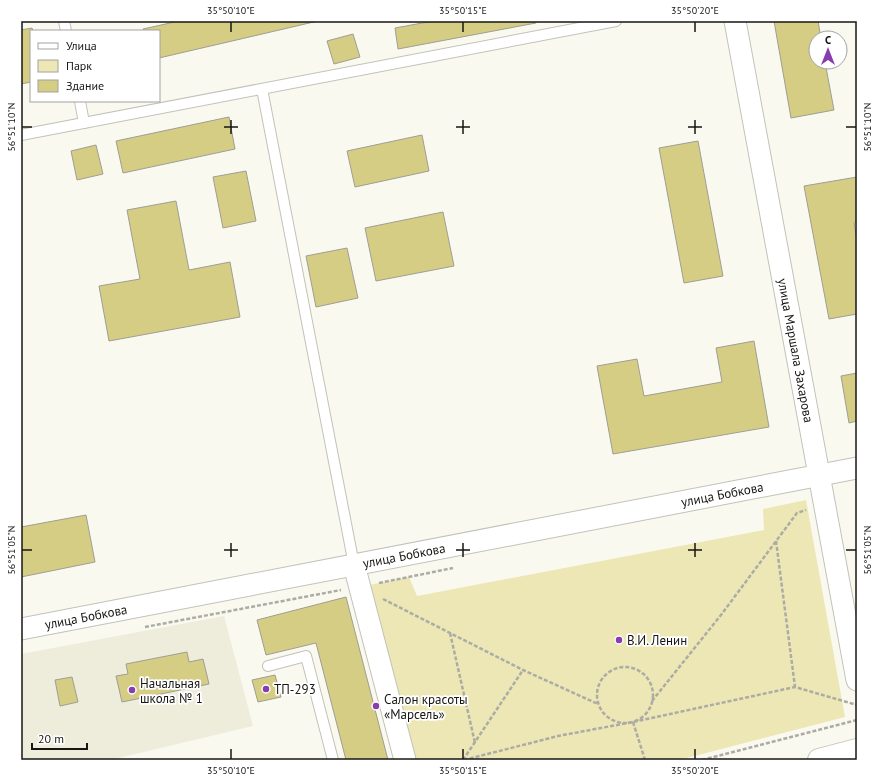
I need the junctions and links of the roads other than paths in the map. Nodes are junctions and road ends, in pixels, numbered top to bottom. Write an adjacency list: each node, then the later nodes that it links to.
1 (616, 21): 3 (lane)
2 (735, 21): 8 (street, улица Маршала Захарова)
3 (262, 89): 5 (lane); 9 (lane)
4 (80, 102): 5 (lane)
5 (84, 123): 6 (lane)
6 (21, 135)
7 (857, 468): 8 (street, улица Бобкова)
8 (819, 476): 9 (street, улица Бобкова); 12 (street, улица Маршала Захарова)
9 (354, 565): 10 (street, улица Бобкова); 15 (street)
10 (21, 629)
11 (268, 666): 14 (lane)
12 (857, 680)
13 (857, 750): 16 (main road)
14 (333, 760)
15 (405, 760)
16 (819, 760)

